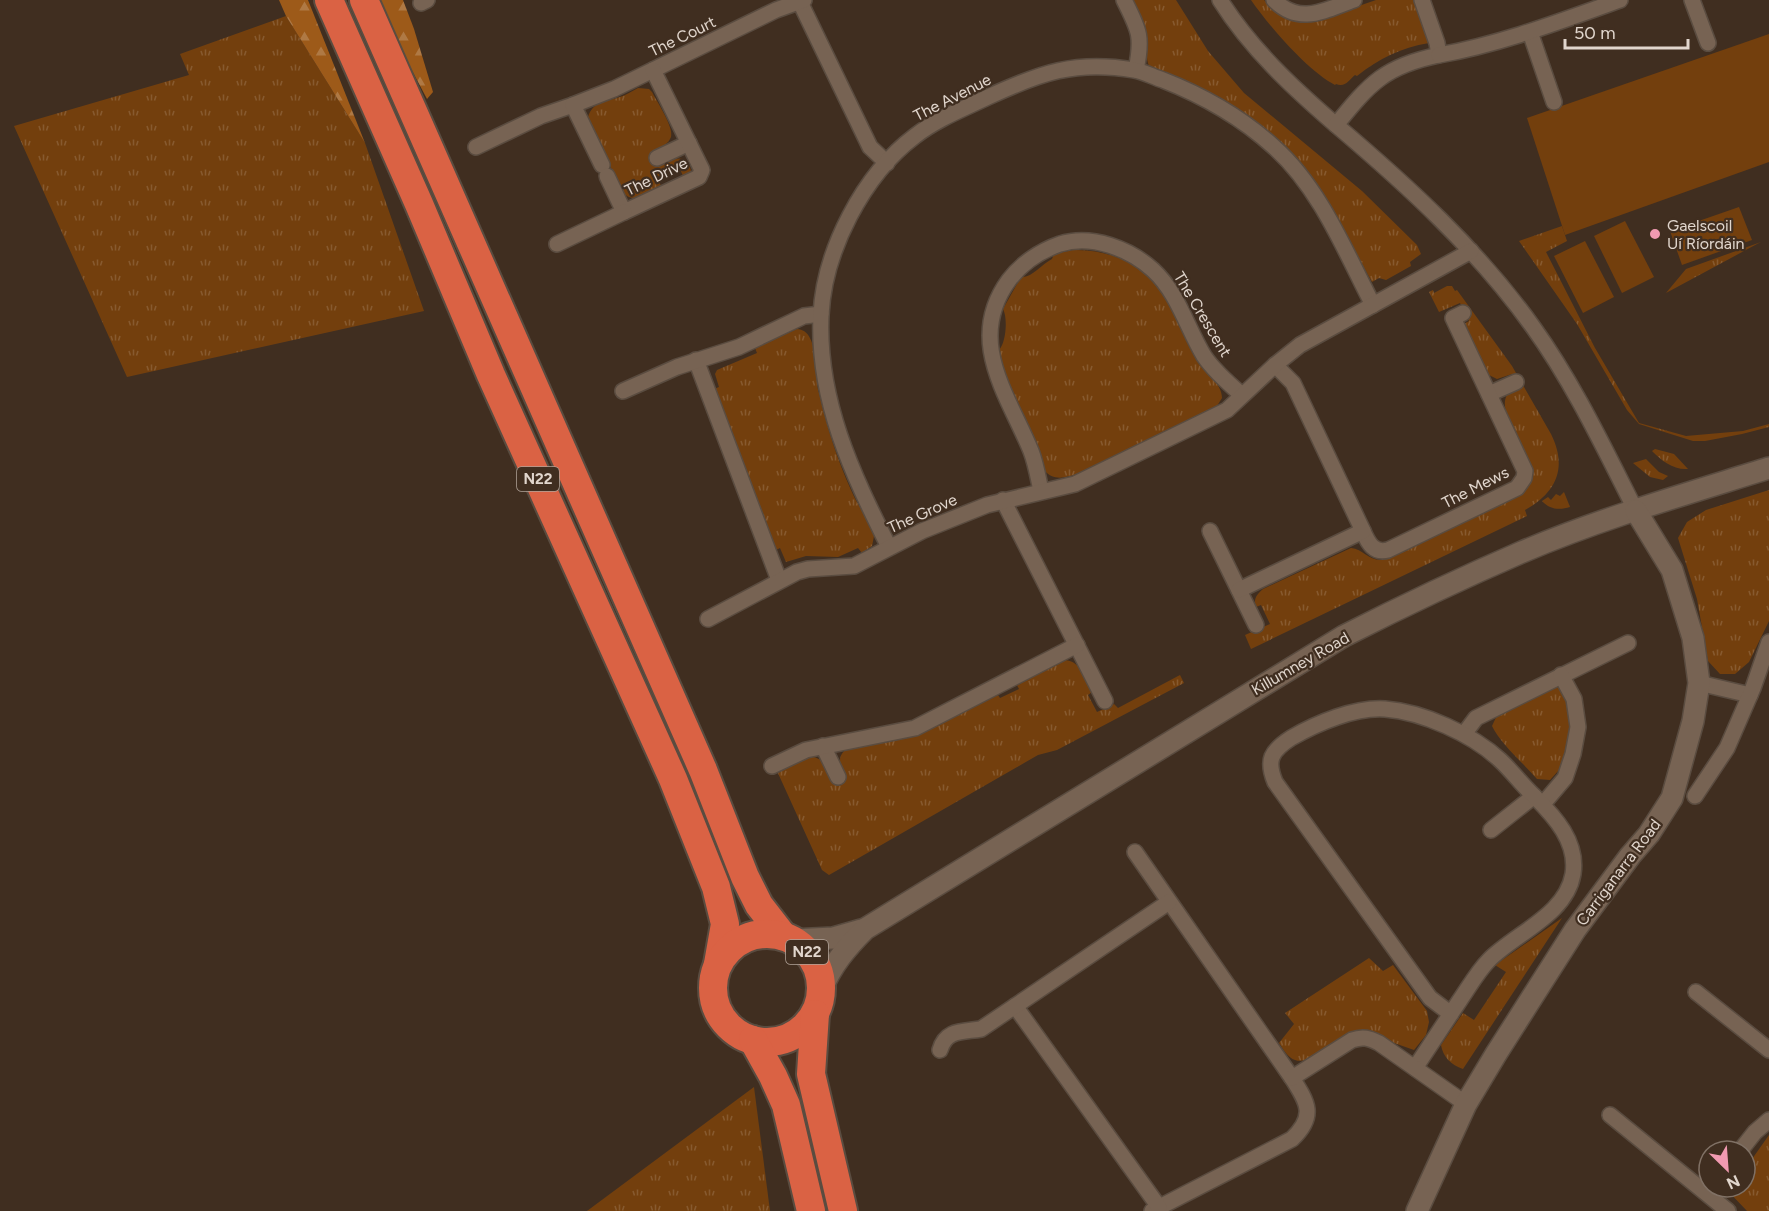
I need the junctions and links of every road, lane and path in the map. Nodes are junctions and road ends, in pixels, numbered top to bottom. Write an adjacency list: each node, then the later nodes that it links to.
1 (329, 0): 65 (highway, N22)
2 (363, 0): 64 (highway, N22)
3 (1124, 0): 16 (street)
4 (1220, 0): 19 (street)
5 (1274, 0): 6 (street)
6 (1354, 0)
7 (1422, 0): 14 (street)
8 (1620, 0): 11 (street)
9 (1692, 0): 13 (street)
10 (802, 1): 15 (street, The Court); 23 (street)
11 (1602, 3): 12 (street)
12 (1530, 32): 14 (street); 17 (street)
13 (1708, 43)
14 (1439, 55): 19 (street)
15 (653, 70): 18 (street, The Court); 20 (street, The Drive)
16 (1136, 70): 23 (street, The Avenue); 27 (street, The Avenue)
17 (1554, 102)
18 (573, 105): 21 (street); 24 (street, The Drive)
19 (1336, 125): 26 (street)
20 (689, 142): 22 (street); 24 (street, The Drive)
21 (476, 147)
22 (657, 158)
23 (887, 163): 29 (street, The Avenue)
24 (624, 212): 25 (street)
25 (557, 244)
26 (1471, 251): 27 (street); 39 (street)
27 (1373, 304): 31 (street)
28 (1463, 313): 34 (street, The Mews)
29 (821, 314): 30 (street); 42 (street, The Avenue)
30 (696, 360): 33 (street); 43 (street)
31 (1275, 365): 35 (street); 41 (street, The Mews)
32 (1516, 382): 34 (street)
33 (623, 391)
34 (1489, 394): 41 (street, The Mews)
35 (1242, 396): 37 (street); 37 (street, The Crescent)
36 (1769, 468): 39 (street, Killumney Road)
37 (1041, 491): 38 (street)
38 (1003, 500): 42 (street, The Grove); 49 (street)
39 (1636, 511): 51 (street, Carriganarra Road); 63 (street, Killumney Road)
40 (1210, 531): 44 (street)
41 (1363, 531): 44 (street)
42 (889, 547): 43 (street, The Grove)
43 (779, 580): 45 (street, The Grove)
44 (1239, 590): 46 (street)
45 (708, 619)
46 (1256, 625)
47 (1769, 642): 52 (street)
48 (1628, 643): 50 (street)
49 (1077, 645): 53 (street); 55 (street)
50 (1561, 675): 54 (street); 59 (street)
51 (1699, 683): 52 (street); 75 (street, Carriganarra Road)
52 (1749, 695): 58 (street)
53 (1104, 701)
54 (1464, 734): 59 (street); 69 (street)
55 (823, 746): 56 (street); 57 (street)
56 (772, 766)
57 (838, 777)
58 (1695, 796)
59 (1538, 800): 60 (street); 69 (street)
60 (1491, 830)
61 (1135, 852): 62 (street)
62 (1169, 902): 68 (street); 74 (street)
63 (865, 929): 64 (street, Killumney Road); 67 (street, Killumney Road)
64 (788, 938): 65 (highway, N22); 67 (highway, N22)
65 (718, 964): 70 (highway, N22)
66 (1696, 992): 72 (street)
67 (818, 1002): 70 (highway); 83 (highway, N22)
68 (1015, 1006): 71 (street); 81 (street)
69 (1451, 1014): 73 (street)
70 (753, 1040): 82 (highway, N22)
71 (940, 1050)
72 (1769, 1050)
73 (1414, 1068): 74 (street); 75 (street)
74 (1292, 1078): 81 (street)
75 (1466, 1104): 84 (street, Carriganarra Road)
76 (1610, 1115): 79 (street)
77 (1769, 1120): 78 (street)
78 (1749, 1139)
79 (1697, 1180)
80 (1718, 1199): 85 (street)
81 (1156, 1209)
82 (811, 1211)
83 (843, 1211)
84 (1417, 1211)
85 (1728, 1211)

